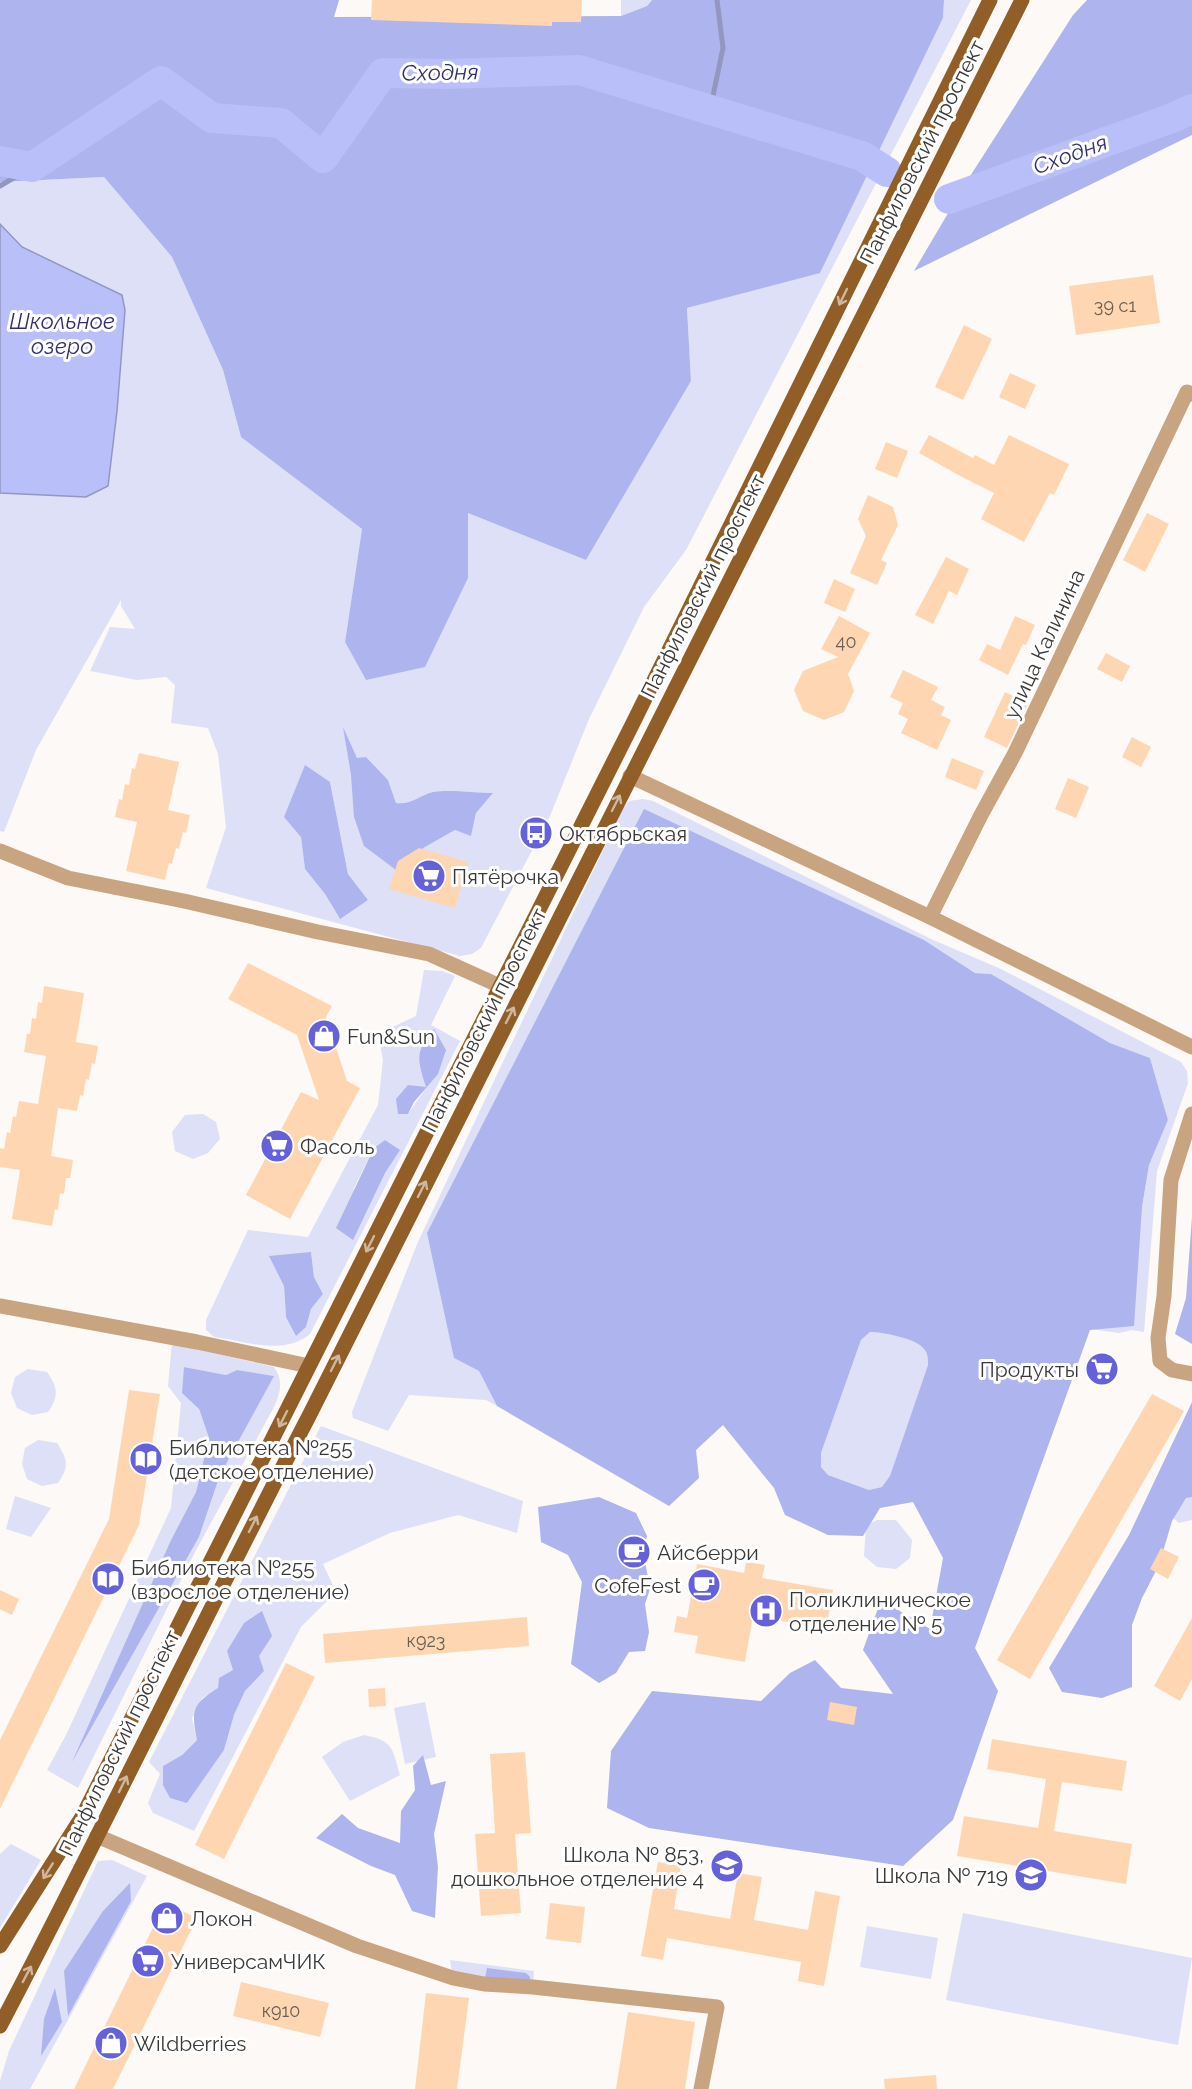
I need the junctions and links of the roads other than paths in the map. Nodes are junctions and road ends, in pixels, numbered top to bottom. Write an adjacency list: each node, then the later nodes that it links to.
1 (990, 0): 7 (main road, Панфиловский проспект, one-way to 7)
2 (1022, 0): 4 (main road, Панфиловский проспект)
3 (1192, 394): 6 (street, улица Калинина)
4 (630, 776): 6 (street); 14 (main road, Панфиловский проспект, one-way to 4)
5 (0, 851): 7 (street)
6 (930, 917): 8 (street)
7 (501, 986): 12 (main road, Панфиловский проспект, one-way to 12)
8 (1192, 1047)
9 (1192, 1114): 10 (street)
10 (1189, 1132): 13 (street)
11 (0, 1306): 12 (street)
12 (309, 1366): 15 (main road, Панфиловский проспект, one-way to 15)
13 (1192, 1374)
14 (97, 1836): 16 (main road, Панфиловский проспект, one-way to 14); 17 (street)
15 (0, 1946)
16 (0, 2026)
17 (701, 2089)

